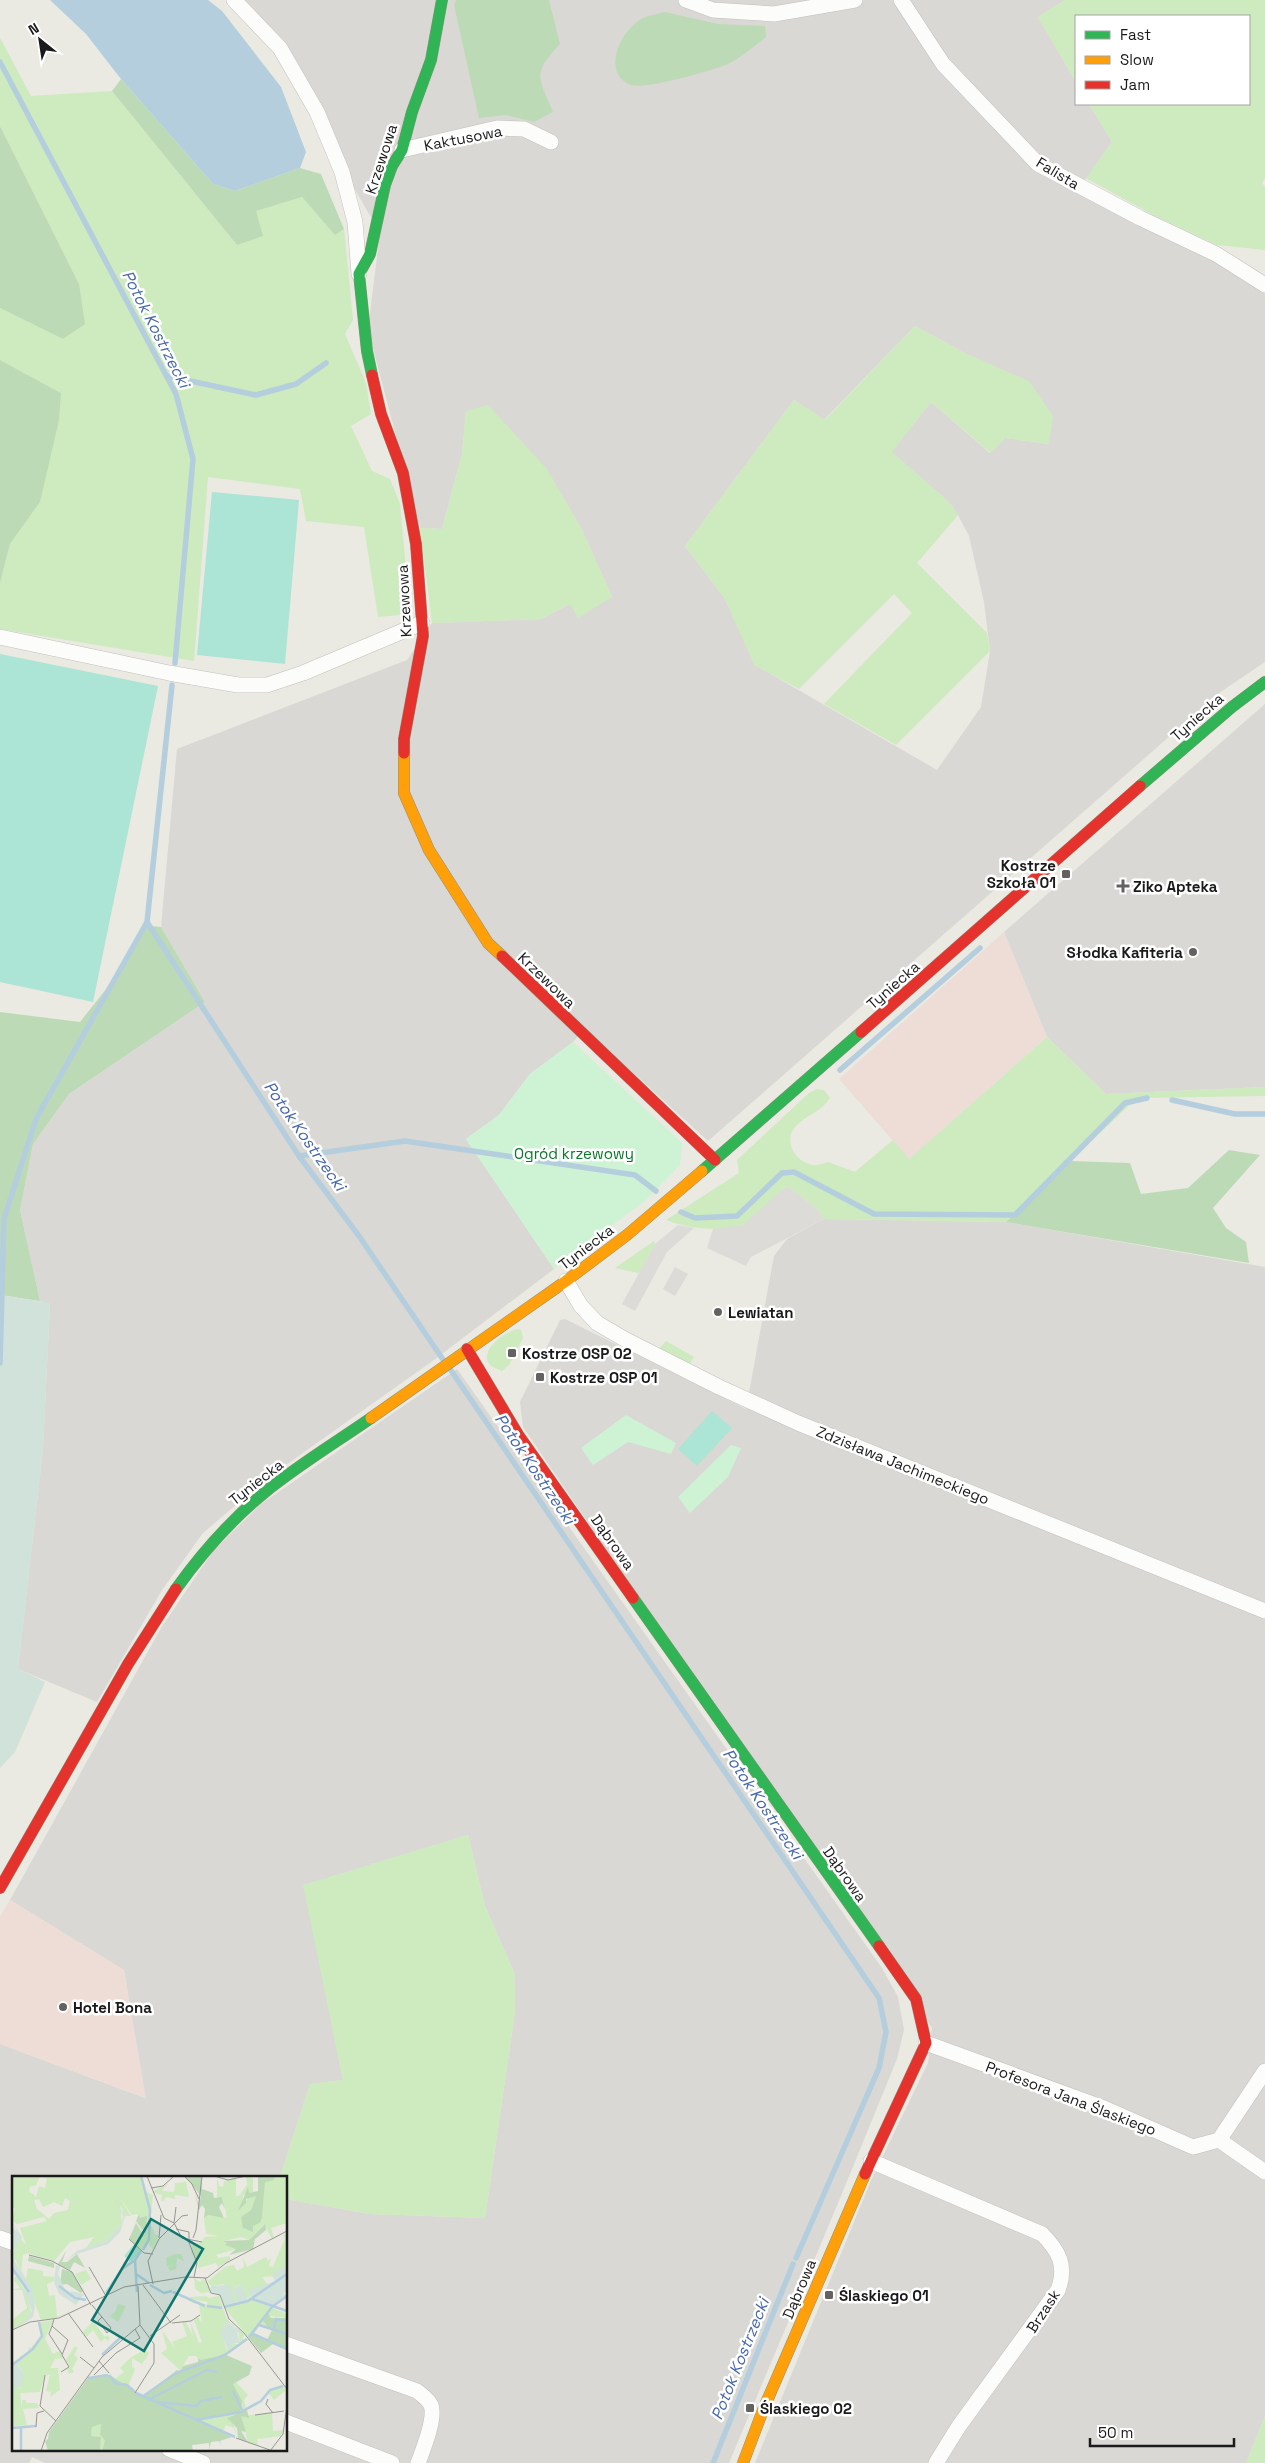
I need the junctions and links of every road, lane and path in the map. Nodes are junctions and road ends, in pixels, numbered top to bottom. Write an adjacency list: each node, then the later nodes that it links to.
1 (234, 0): 8 (street)
2 (442, 0): 7 (street, Krzewowa)
3 (686, 0): 4 (street)
4 (855, 0)
5 (901, 0): 9 (street, Falista)
6 (551, 142): 7 (street, Kaktusowa)
7 (402, 150): 8 (street, Krzewowa)
8 (359, 274): 10 (street, Krzewowa)
9 (1265, 285)
10 (422, 623): 11 (street); 13 (street, Krzewowa)
11 (0, 637)
12 (1265, 682): 13 (street, Tyniecka)
13 (715, 1160): 14 (street, Tyniecka)
14 (566, 1281): 15 (street, Tyniecka); 16 (street, Zdzisława Jachimeckiego)
15 (467, 1349): 17 (street, Tyniecka); 18 (street, Dąbrowa)
16 (1265, 1611)
17 (1, 1884)
18 (926, 2043): 20 (street, Profesora Jana Ślaskiego); 21 (street, Dąbrowa)
19 (1265, 2071): 20 (street)
20 (1219, 2140): 22 (street)
21 (871, 2161): 31 (street, Dąbrowa); 32 (street, Brzask)
22 (1265, 2172)
23 (0, 2238): 24 (street)
24 (12, 2242)
25 (288, 2345): 30 (street)
26 (288, 2423): 29 (street)
27 (170, 2450): 28 (street)
28 (203, 2463)
29 (392, 2463)
30 (418, 2463)
31 (743, 2463)
32 (936, 2463)

